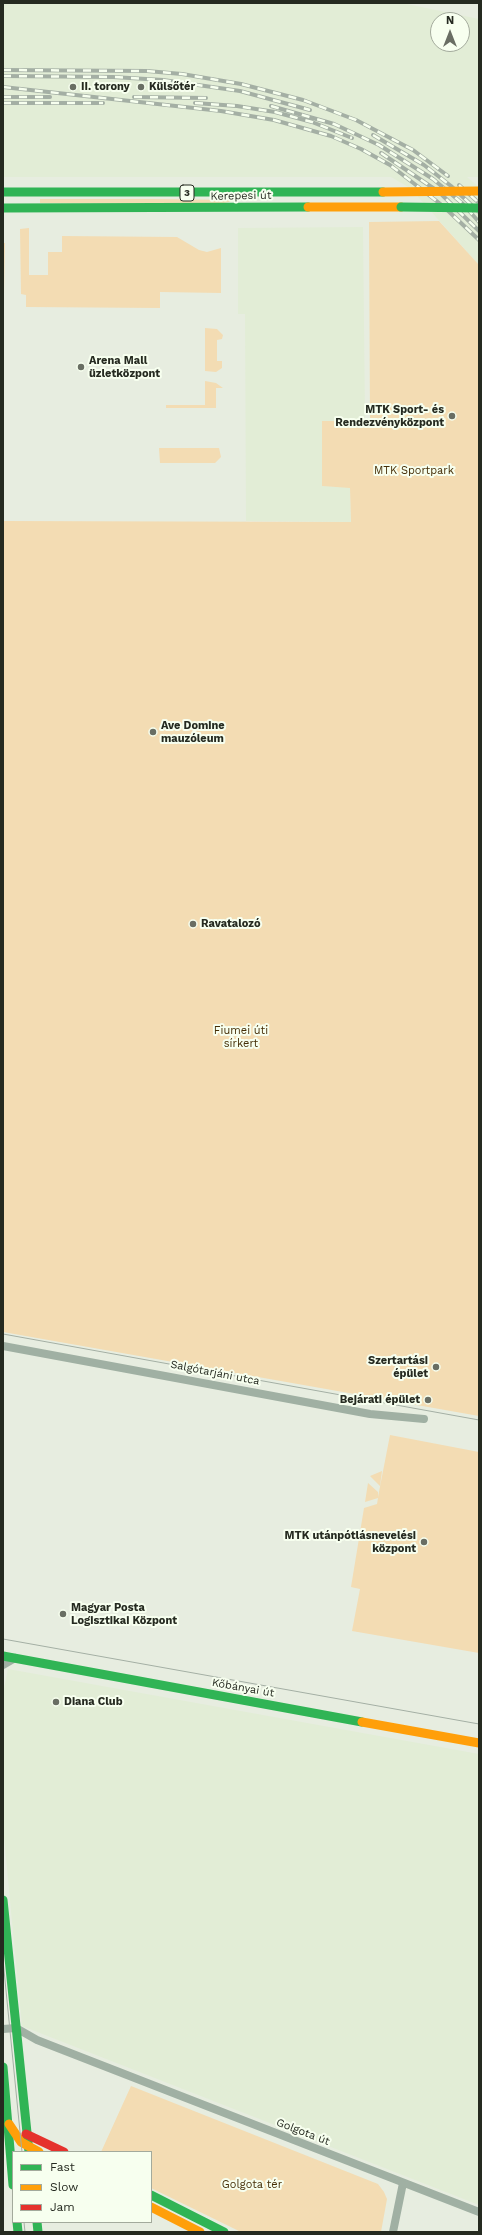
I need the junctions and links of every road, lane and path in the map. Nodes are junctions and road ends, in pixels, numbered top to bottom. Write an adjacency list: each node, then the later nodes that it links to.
1 (479, 191): 2 (main road, Kerepesi út / 3, bridge)
2 (3, 192)
3 (3, 208): 4 (main road, Kerepesi út / 3, bridge)
4 (479, 208)
5 (3, 1346): 6 (street, Salgótarjáni utca)
6 (424, 1419)
7 (3, 1656): 8 (main road, Kőbányai út)
8 (15, 1658): 9 (street); 10 (main road, Kőbányai út)
9 (3, 1665)
10 (479, 1743)
11 (3, 1900): 12 (main road)
12 (5, 1932): 13 (main road)
13 (16, 2028): 14 (street); 17 (main road); 22 (street, Golgota út)
14 (3, 2029)
15 (3, 2067): 16 (main road)
16 (9, 2124): 18 (main road); 19 (main road)
17 (26, 2134): 19 (main road); 20 (main road)
18 (6, 2138): 21 (main road)
19 (29, 2150)
20 (62, 2151)
21 (12, 2178)
22 (403, 2183): 25 (street, Golgota út); 28 (street)
23 (152, 2196): 27 (main road)
24 (152, 2208): 26 (main road)
25 (479, 2212)
26 (200, 2232)
27 (224, 2232)
28 (393, 2232)

